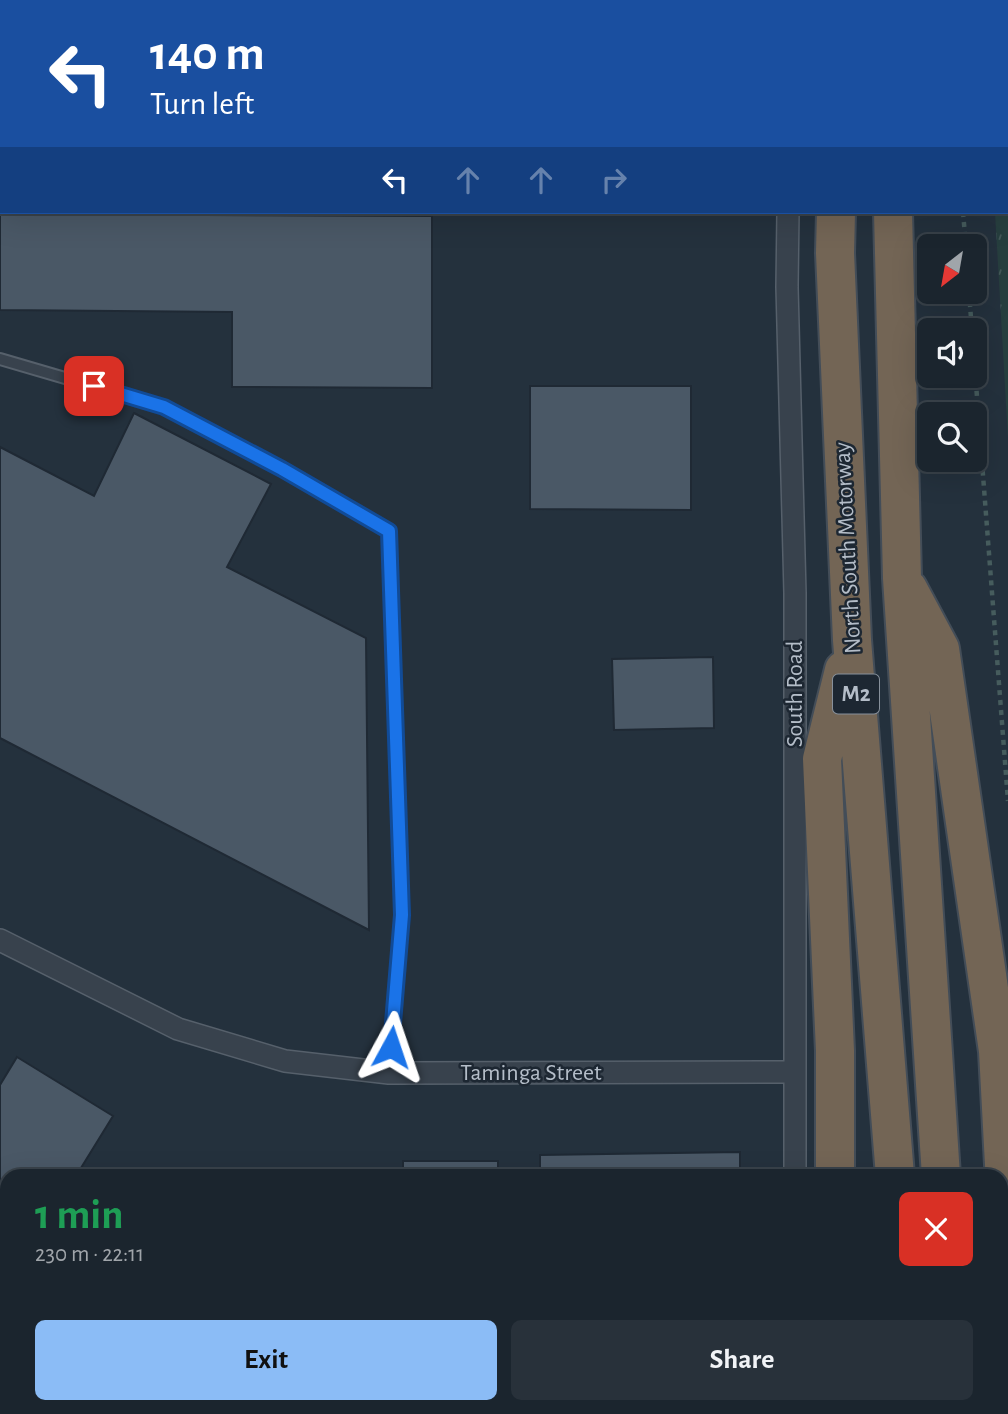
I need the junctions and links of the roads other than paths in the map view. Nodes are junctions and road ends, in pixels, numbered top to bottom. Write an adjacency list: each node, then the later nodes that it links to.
1 (788, 214): 8 (street, South Road)
2 (836, 214): 6 (highway, North South Motorway / M2)
3 (893, 214): 5 (highway, M2)
4 (0, 359): 9 (lane)
5 (902, 578): 13 (highway, M2); 14 (highway)
6 (852, 640): 11 (highway); 12 (highway, North South Motorway / M2)
7 (0, 940): 9 (street, Taminga Street)
8 (793, 1072): 9 (street, Taminga Street); 10 (street, South Road)
9 (389, 1073)
10 (794, 1169)
11 (835, 1169)
12 (894, 1169)
13 (941, 1169)
14 (1004, 1169)

